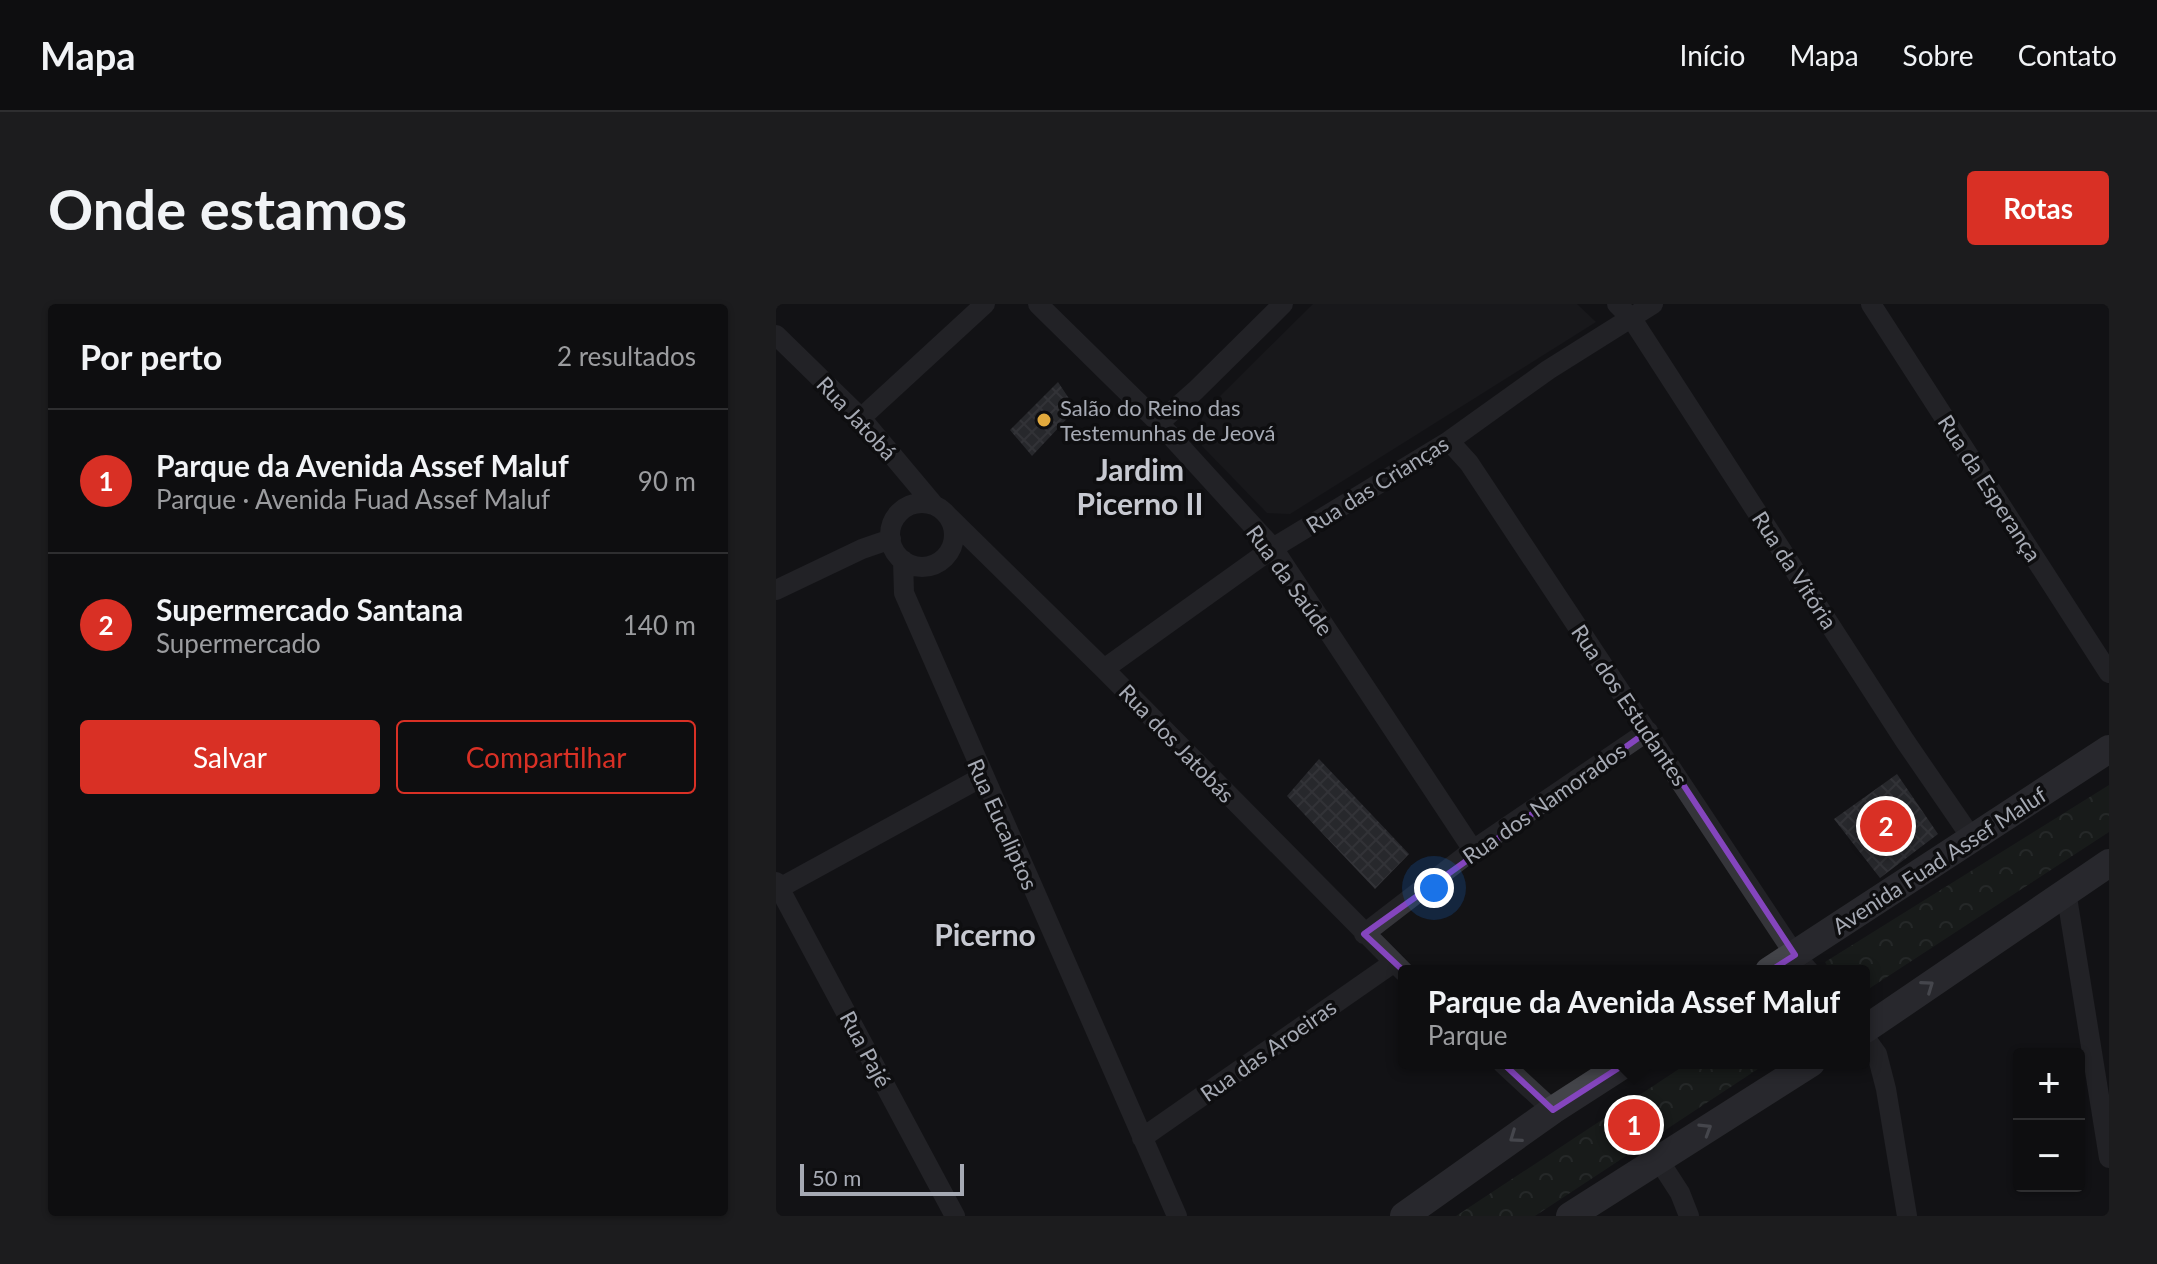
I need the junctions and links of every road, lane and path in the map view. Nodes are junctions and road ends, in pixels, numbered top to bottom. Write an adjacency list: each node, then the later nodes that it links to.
1 (985, 304): 9 (street)
2 (1038, 304): 10 (street, Rua da Saúde)
3 (1283, 304): 10 (street)
4 (1617, 304): 7 (street, Rua da Vitória)
5 (1653, 304): 7 (street, Rua das Crianças)
6 (1871, 304): 18 (street, Rua da Esperança)
7 (1632, 319): 11 (street, Rua das Crianças); 22 (street, Rua da Vitória)
8 (776, 335): 9 (street, Rua Jatobá)
9 (861, 418): 12 (street, Rua Jatobá)
10 (1159, 423): 14 (street, Rua da Saúde)
11 (1449, 441): 14 (street, Rua das Crianças); 19 (street, Rua dos Estudantes)
12 (942, 511): 13 (street); 15 (street); 17 (street, Rua dos Jatobás)
13 (891, 539): 15 (street); 16 (street)
14 (1273, 548): 17 (street, Rua das Crianças); 23 (street, Rua da Saúde)
15 (903, 560): 21 (street, Rua Eucaliptos)
16 (776, 590)
17 (1104, 669): 27 (street, Rua dos Jatobás)
18 (2109, 673)
19 (1648, 731): 23 (street, Rua dos Namorados); 28 (street, Rua dos Estudantes)
20 (2109, 749): 22 (main road, Avenida Fuad Assef Maluf)
21 (982, 777): 25 (street); 37 (street, Rua Eucaliptos)
22 (1971, 837): 28 (main road, Avenida Fuad Assef Maluf)
23 (1473, 850): 27 (street, Rua dos Namorados)
24 (2109, 863): 26 (main road)
25 (777, 887): 40 (street, Rua Pajé)
26 (2066, 891): 31 (main road, one-way to 26); 38 (street)
27 (1364, 934): 29 (street, Rua dos Jatobás)
28 (1802, 963)
29 (1398, 967)
30 (1398, 969): 37 (street, Rua das Aroeiras)
31 (1870, 1029)
32 (1870, 1043): 45 (street)
33 (1509, 1069): 36 (street)
34 (1617, 1069): 36 (main road)
35 (1801, 1069): 39 (main road, one-way to 35)
36 (1553, 1110): 42 (main road, one-way to 42)
37 (1142, 1138): 41 (street, Rua Eucaliptos)
38 (2109, 1158)
39 (1658, 1159): 43 (main road); 44 (street)
40 (955, 1216)
41 (1177, 1216)
42 (1404, 1216)
43 (1570, 1216)
44 (1689, 1216)
45 (1907, 1216)

